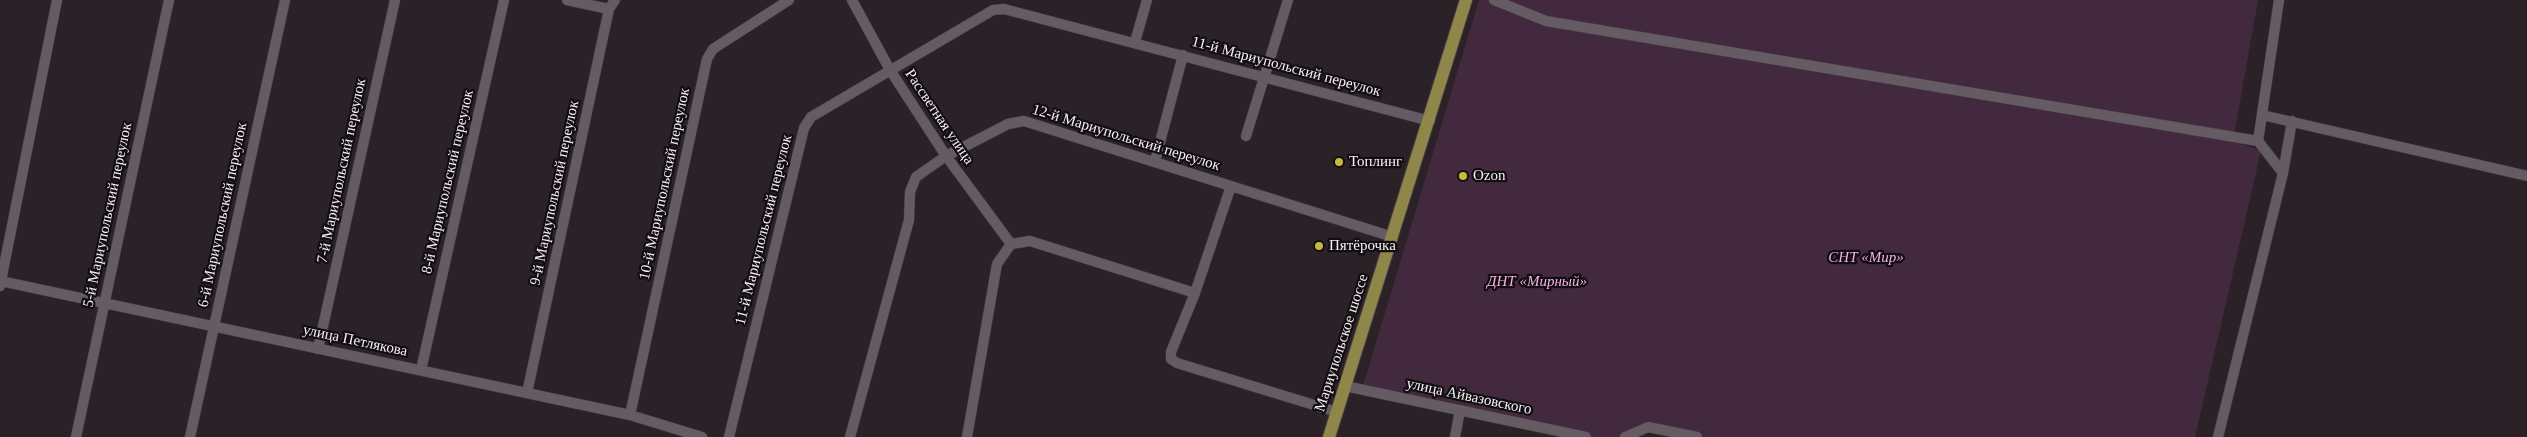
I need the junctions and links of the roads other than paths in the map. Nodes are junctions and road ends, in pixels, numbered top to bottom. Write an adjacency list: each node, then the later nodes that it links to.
1 (57, 0): 31 (street)
2 (170, 0): 33 (street, 5-й Мариупольский переулок)
3 (285, 0): 34 (street, 6-й Мариупольский переулок)
4 (395, 0): 35 (street, 7-й Мариупольский переулок)
5 (504, 0): 36 (street, 8-й Мариупольский переулок)
6 (567, 0): 14 (street)
7 (789, 0): 41 (street, 10-й Мариупольский переулок)
8 (852, 0): 17 (street, Рассветная улица)
9 (1146, 0): 15 (street)
10 (1288, 0): 18 (street)
11 (1466, 0): 20 (main road, Мариупольское шоссе)
12 (1494, 0): 23 (street)
13 (2279, 0): 19 (street)
14 (612, 5): 38 (street, 9-й Мариупольский переулок)
15 (1134, 42): 16 (street, 11-й Мариупольский переулок); 17 (street, 11-й Мариупольский переулок)
16 (1183, 55): 18 (street, 11-й Мариупольский переулок); 25 (street)
17 (890, 70): 24 (street, Рассветная улица); 45 (street, 11-й Мариупольский переулок)
18 (1264, 77): 20 (street, 11-й Мариупольский переулок); 22 (street)
19 (2262, 115): 21 (street); 23 (street)
20 (1430, 121): 29 (main road, Мариупольское шоссе)
21 (2292, 121): 26 (street); 27 (street)
22 (1246, 136)
23 (2258, 141): 26 (street)
24 (946, 156): 25 (street, 12-й Мариупольский переулок); 30 (street, Рассветная улица); 46 (street, 12-й Мариупольский переулок)
25 (1155, 161): 28 (street, 12-й Мариупольский переулок)
26 (2283, 173): 53 (street)
27 (2527, 176)
28 (1231, 186): 29 (street, 12-й Мариупольский переулок); 32 (street)
29 (1393, 237): 37 (main road, Мариупольское шоссе)
30 (1010, 244): 32 (street); 47 (street)
31 (0, 283): 33 (street, улица Петлякова)
32 (1195, 292): 40 (street)
33 (104, 303): 34 (street, улица Петлякова); 42 (street, 5-й Мариупольский переулок)
34 (214, 326): 35 (street, улица Петлякова); 43 (street, 6-й Мариупольский переулок)
35 (318, 349): 36 (street, улица Петлякова)
36 (422, 370): 38 (street, улица Петлякова)
37 (1345, 386): 39 (street, улица Айвазовского); 40 (main road, Мариупольское шоссе)
38 (527, 393): 41 (street, улица Петлякова)
39 (1460, 410): 49 (street); 50 (street, улица Айвазовского)
40 (1337, 412): 48 (main road, Мариупольское шоссе)
41 (630, 415): 44 (street, улица Петлякова)
42 (76, 437)
43 (190, 437)
44 (702, 437)
45 (729, 437)
46 (850, 437)
47 (967, 437)
48 (1330, 437)
49 (1455, 437)
50 (1586, 437)
51 (1625, 437): 52 (street)
52 (1697, 437)
53 (2218, 437)

